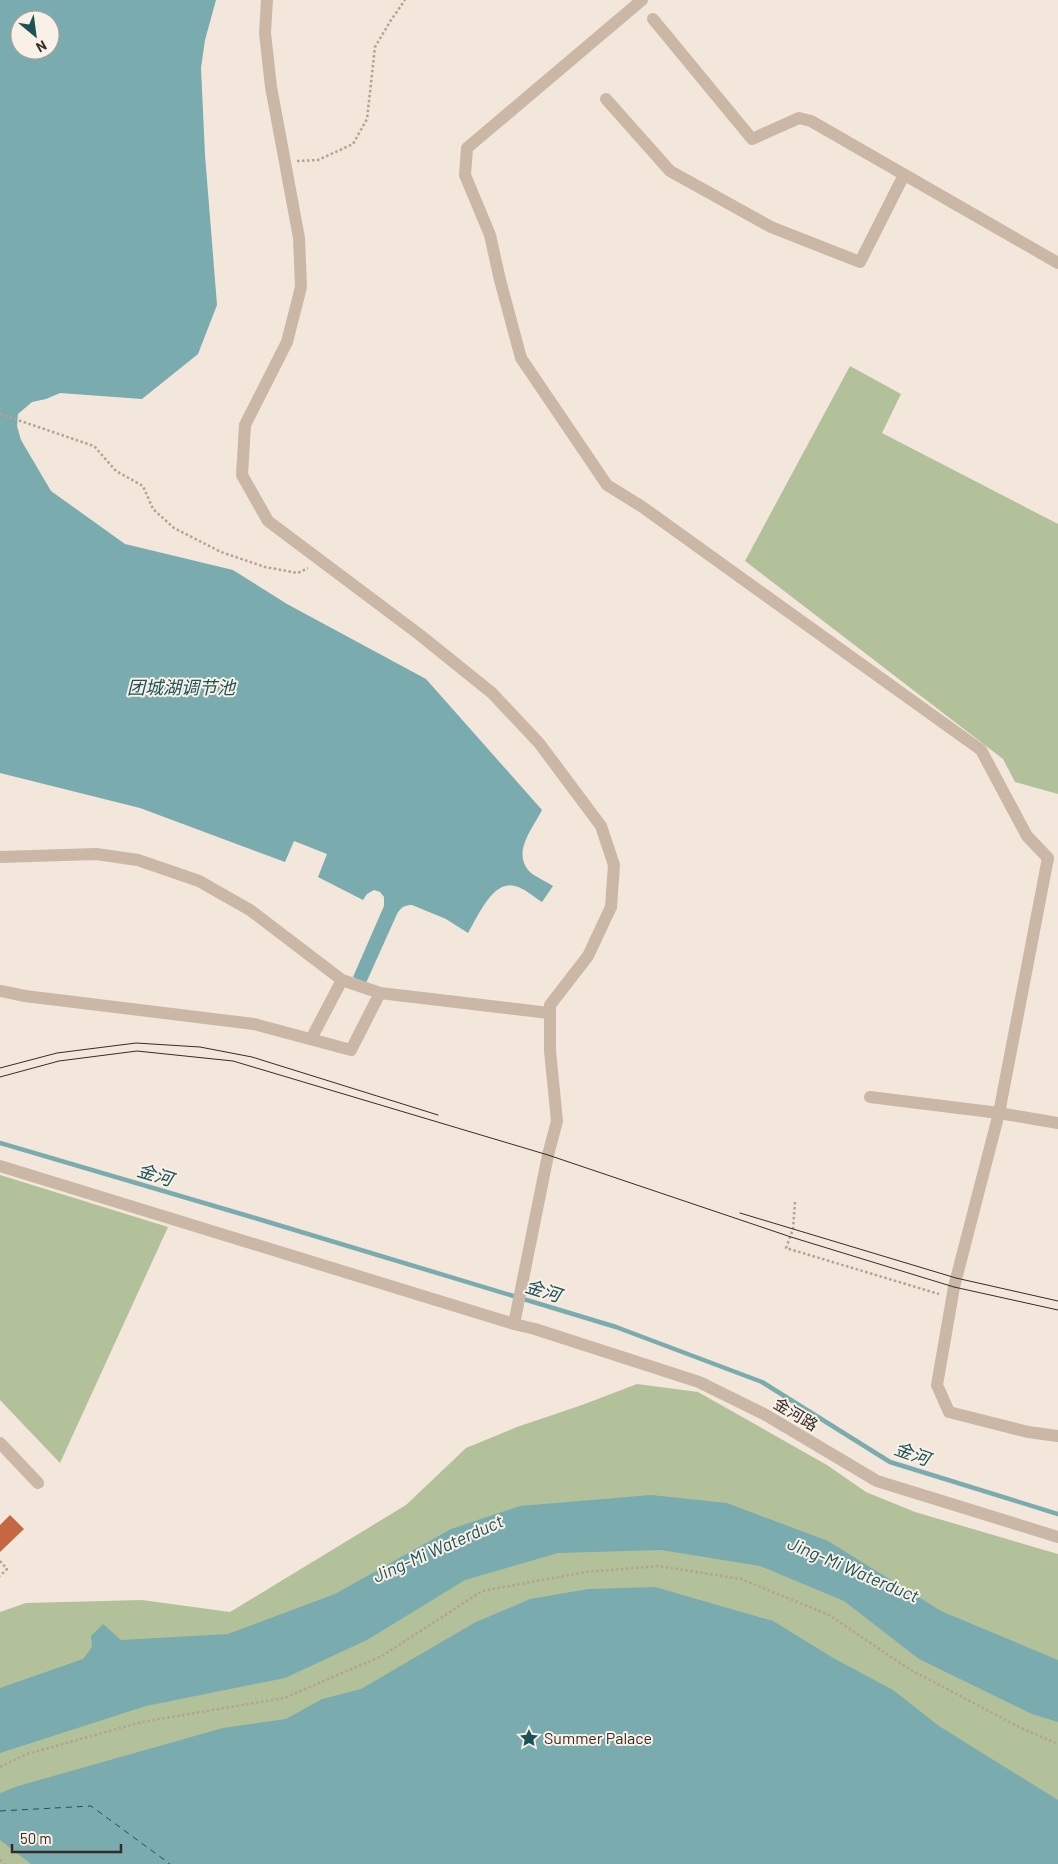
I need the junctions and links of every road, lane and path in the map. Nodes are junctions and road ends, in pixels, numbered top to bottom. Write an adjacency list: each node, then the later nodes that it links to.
1 (267, 0): 6 (street)
2 (405, 0): 6 (path)
3 (642, 0): 12 (street)
4 (653, 19): 7 (street)
5 (606, 99): 7 (street)
6 (285, 162): 10 (street)
7 (904, 175): 8 (street)
8 (1058, 263)
9 (0, 414): 10 (path)
10 (321, 561): 16 (street)
11 (0, 856): 13 (street)
12 (1053, 859): 19 (street)
13 (342, 980): 15 (street); 17 (street)
14 (0, 991): 17 (street)
15 (380, 993): 16 (street); 17 (street)
16 (549, 1013): 24 (street)
17 (311, 1039)
18 (870, 1097): 19 (street)
19 (999, 1113): 20 (street); 23 (street)
20 (1058, 1123)
21 (0, 1166): 24 (street, 金河路)
22 (794, 1202): 23 (path)
23 (952, 1298): 25 (street)
24 (515, 1318): 28 (street, 金河路)
25 (1058, 1436)
26 (0, 1444): 27 (street)
27 (38, 1483)
28 (1058, 1536)
29 (0, 1561): 30 (path)
30 (0, 1576)
31 (1058, 1744): 32 (path)
32 (0, 1767)
33 (0, 1860): 34 (path)
34 (5, 1864)

